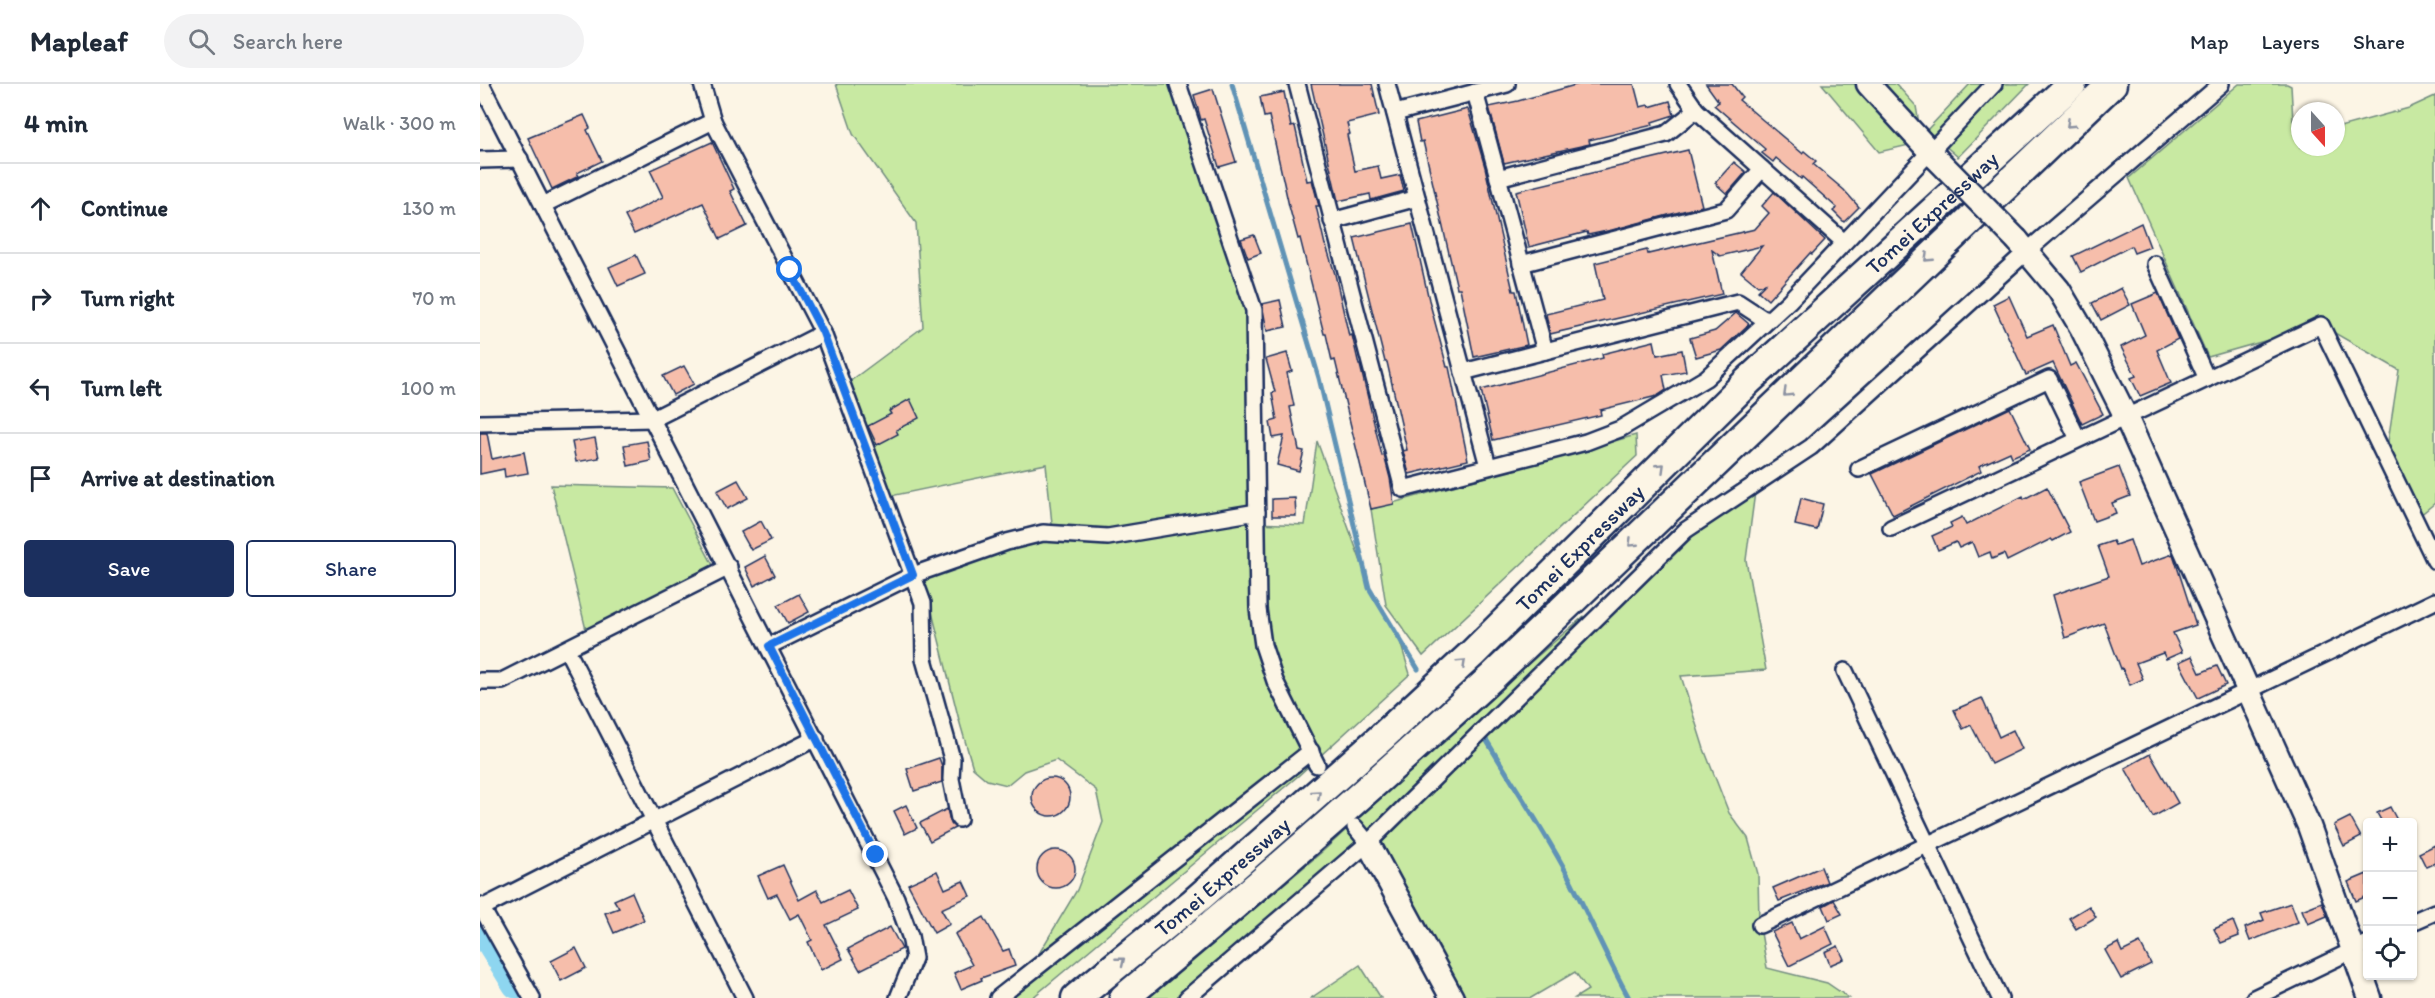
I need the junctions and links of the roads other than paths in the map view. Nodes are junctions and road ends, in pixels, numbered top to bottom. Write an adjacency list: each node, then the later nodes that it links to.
1 (481, 84): 15 (street)
2 (702, 84): 18 (street)
3 (1178, 84): 43 (street)
4 (1297, 84): 26 (street)
5 (1387, 84): 17 (street)
6 (1507, 84): 14 (street)
7 (1678, 84): 16 (street)
8 (1868, 84): 19 (street)
9 (1994, 84): 19 (street)
10 (2046, 84): 36 (highway)
11 (2072, 84): 36 (highway, Tomei Expressway)
12 (2112, 84): 69 (highway, Tomei Expressway, one-way to 69)
13 (2221, 84): 28 (street)
14 (1475, 92): 17 (street); 23 (street)
15 (485, 102): 20 (street)
16 (1696, 110): 22 (street); 23 (street)
17 (1395, 113): 24 (street)
18 (713, 121): 25 (street); 32 (street)
19 (1933, 154): 27 (street); 28 (street, bridge)
20 (520, 159): 21 (street); 25 (street)
21 (480, 160)
22 (1762, 169): 27 (street); 29 (street)
23 (1498, 178): 29 (street)
24 (1417, 198): 26 (street); 34 (street)
25 (543, 205): 38 (street)
26 (1332, 221): 41 (street)
27 (1844, 242): 31 (street)
28 (2022, 246): 37 (street); 57 (street)
29 (1521, 264): 33 (street)
30 (2155, 264): 35 (street)
31 (1767, 321): 33 (street); 41 (street)
32 (823, 333): 38 (street); 47 (street)
33 (1545, 351): 34 (street)
34 (1463, 372): 41 (street)
35 (2207, 379): 37 (street); 45 (street)
36 (1748, 381): 68 (highway, Tomei Expressway, one-way to 36)
37 (2126, 417): 40 (street); 53 (street)
38 (653, 419): 39 (street); 46 (street)
39 (480, 423)
40 (2078, 439): 42 (street); 44 (street)
41 (1488, 466)
42 (1858, 470)
43 (1257, 512): 47 (street); 67 (street)
44 (1891, 528)
45 (2435, 561)
46 (729, 567): 49 (street); 50 (street)
47 (913, 575): 49 (street); 55 (street)
48 (2435, 601): 53 (street)
49 (769, 646): 54 (street)
50 (567, 650): 52 (street); 56 (street)
51 (1845, 671): 58 (street)
52 (480, 681)
53 (2248, 689): 58 (street); 63 (street)
54 (816, 738): 56 (street); 66 (street)
55 (959, 819)
56 (655, 822): 59 (street); 65 (street)
57 (1362, 835): 70 (street); 71 (street)
58 (1926, 844): 62 (street); 72 (street)
59 (481, 908): 64 (street)
60 (2435, 912): 61 (street)
61 (2417, 920)
62 (1760, 925)
63 (2361, 946): 73 (street); 74 (street)
64 (532, 998)
65 (745, 998)
66 (898, 998)
67 (998, 998)
68 (1076, 998)
69 (1124, 998)
70 (1187, 998)
71 (1452, 998)
72 (2000, 998)
73 (2254, 998)
74 (2370, 998)

